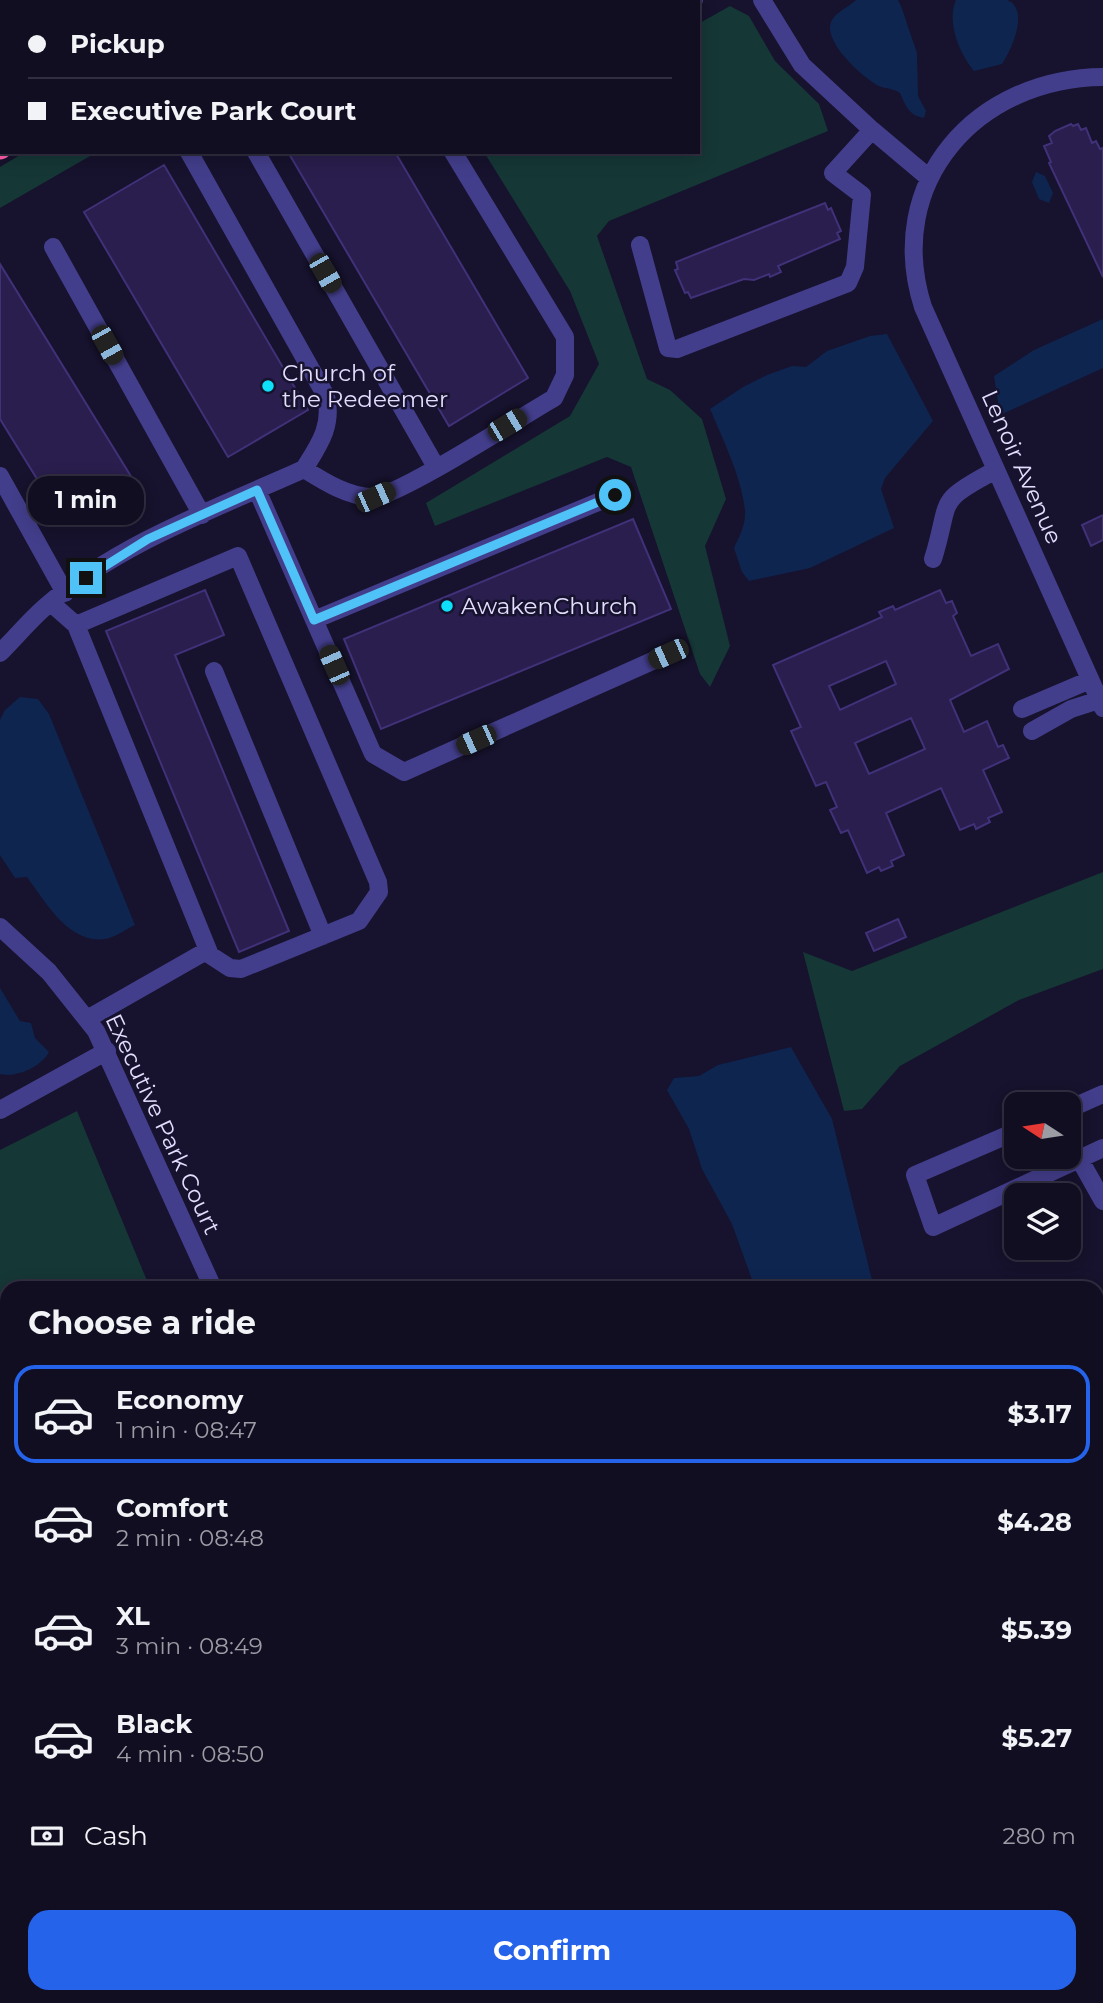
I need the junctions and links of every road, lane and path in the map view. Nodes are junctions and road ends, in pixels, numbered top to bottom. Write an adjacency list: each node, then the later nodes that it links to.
1 (762, 0): 3 (street)
2 (1103, 77): 7 (street, Lenoir Avenue)
3 (872, 131): 7 (street); 8 (street)
4 (190, 154): 11 (street)
5 (257, 154): 10 (street)
6 (454, 154): 10 (street)
7 (929, 178): 12 (street, Lenoir Avenue)
8 (640, 245)
9 (53, 247): 16 (street)
10 (436, 467): 11 (street)
11 (304, 470): 14 (street)
12 (996, 470): 17 (street); 24 (street, Lenoir Avenue)
13 (0, 475): 18 (street)
14 (257, 490): 16 (street); 19 (street)
15 (615, 495): 19 (street)
16 (202, 515): 18 (street)
17 (933, 559)
18 (58, 598): 20 (street); 21 (street)
19 (314, 620): 22 (street)
20 (76, 625): 28 (street); 29 (street)
21 (0, 653)
22 (668, 654)
23 (214, 671): 28 (street)
24 (1098, 694): 25 (street); 26 (street)
25 (1022, 709)
26 (1032, 731)
27 (0, 927): 30 (street, Executive Park Court)
28 (323, 936): 29 (street)
29 (208, 950): 30 (street)
30 (87, 1019): 31 (street, Executive Park Court)
31 (107, 1051): 34 (street); 41 (street, Executive Park Court)
32 (1103, 1094): 33 (street)
33 (1082, 1103)
34 (0, 1110)
35 (1004, 1137): 39 (street)
36 (1103, 1148): 37 (street)
37 (1082, 1159)
38 (1082, 1163): 40 (street)
39 (1060, 1169)
40 (1102, 1197)
41 (211, 1281)

